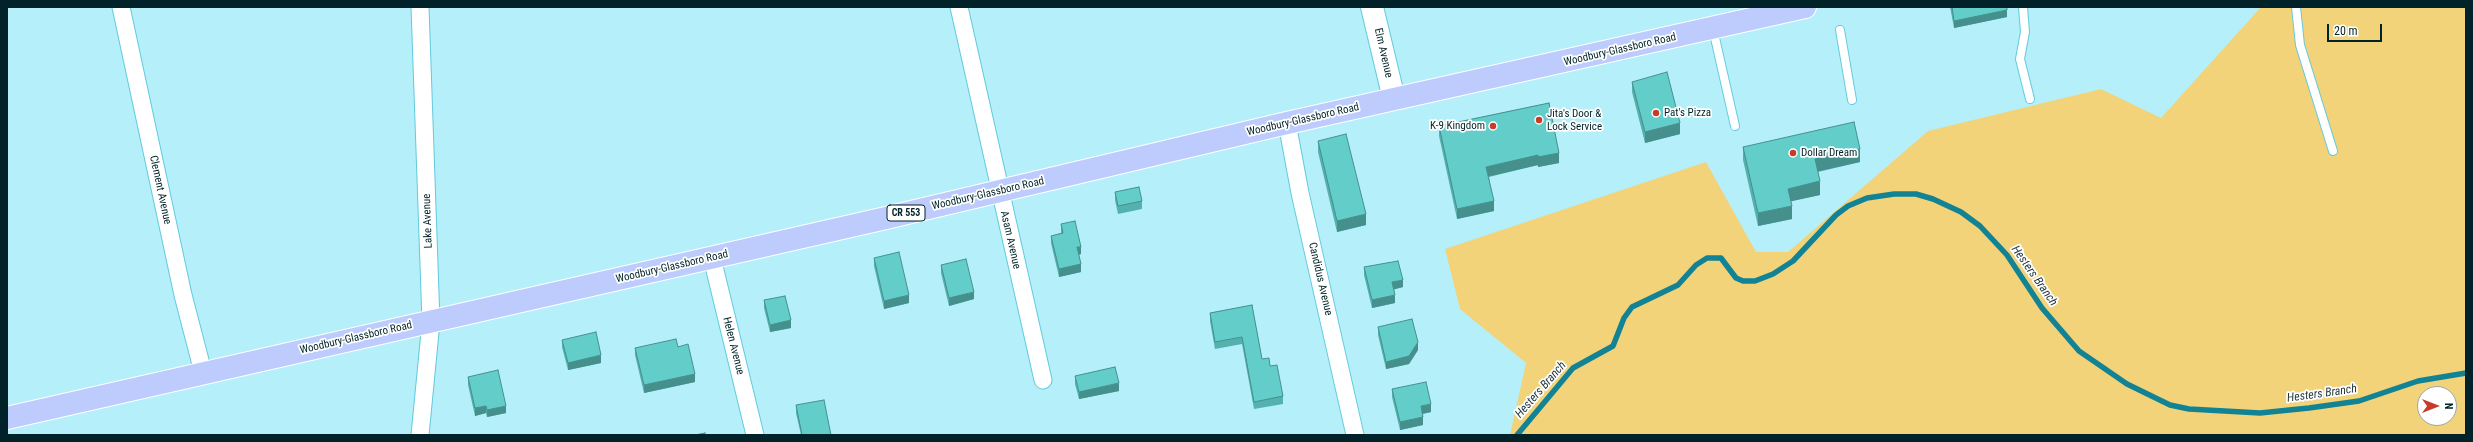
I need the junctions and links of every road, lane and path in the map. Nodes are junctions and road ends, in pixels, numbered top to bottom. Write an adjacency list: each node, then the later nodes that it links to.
1 (121, 7): 19 (street, Clement Avenue)
2 (420, 7): 18 (street, Lake Avenue)
3 (959, 7): 16 (street, Asam Avenue)
4 (1372, 7): 11 (main road, Elm Avenue)
5 (1805, 7): 8 (main road, Woodbury-Glassboro Road / CR 553)
6 (2023, 7): 10 (lane)
7 (2296, 7): 15 (lane)
8 (1713, 28): 11 (main road, Woodbury-Glassboro Road / CR 553); 14 (lane)
9 (1840, 30): 12 (lane)
10 (2030, 99)
11 (1394, 100): 13 (main road, Woodbury-Glassboro Road / CR 553)
12 (1852, 100)
13 (1287, 123): 16 (main road, Woodbury-Glassboro Road / CR 553); 24 (street, Candidus Avenue)
14 (1735, 126)
15 (2333, 151)
16 (999, 192): 17 (main road, Woodbury-Glassboro Road / CR 553); 20 (street, Asam Avenue)
17 (712, 258): 18 (main road, Woodbury-Glassboro Road / CR 553); 23 (street, Helen Avenue)
18 (431, 322): 19 (main road, Woodbury-Glassboro Road / CR 553); 22 (street, Lake Avenue)
19 (203, 372): 21 (main road, Woodbury-Glassboro Road / CR 553)
20 (1043, 380)
21 (7, 418)
22 (420, 435)
23 (755, 435)
24 (1355, 435)

